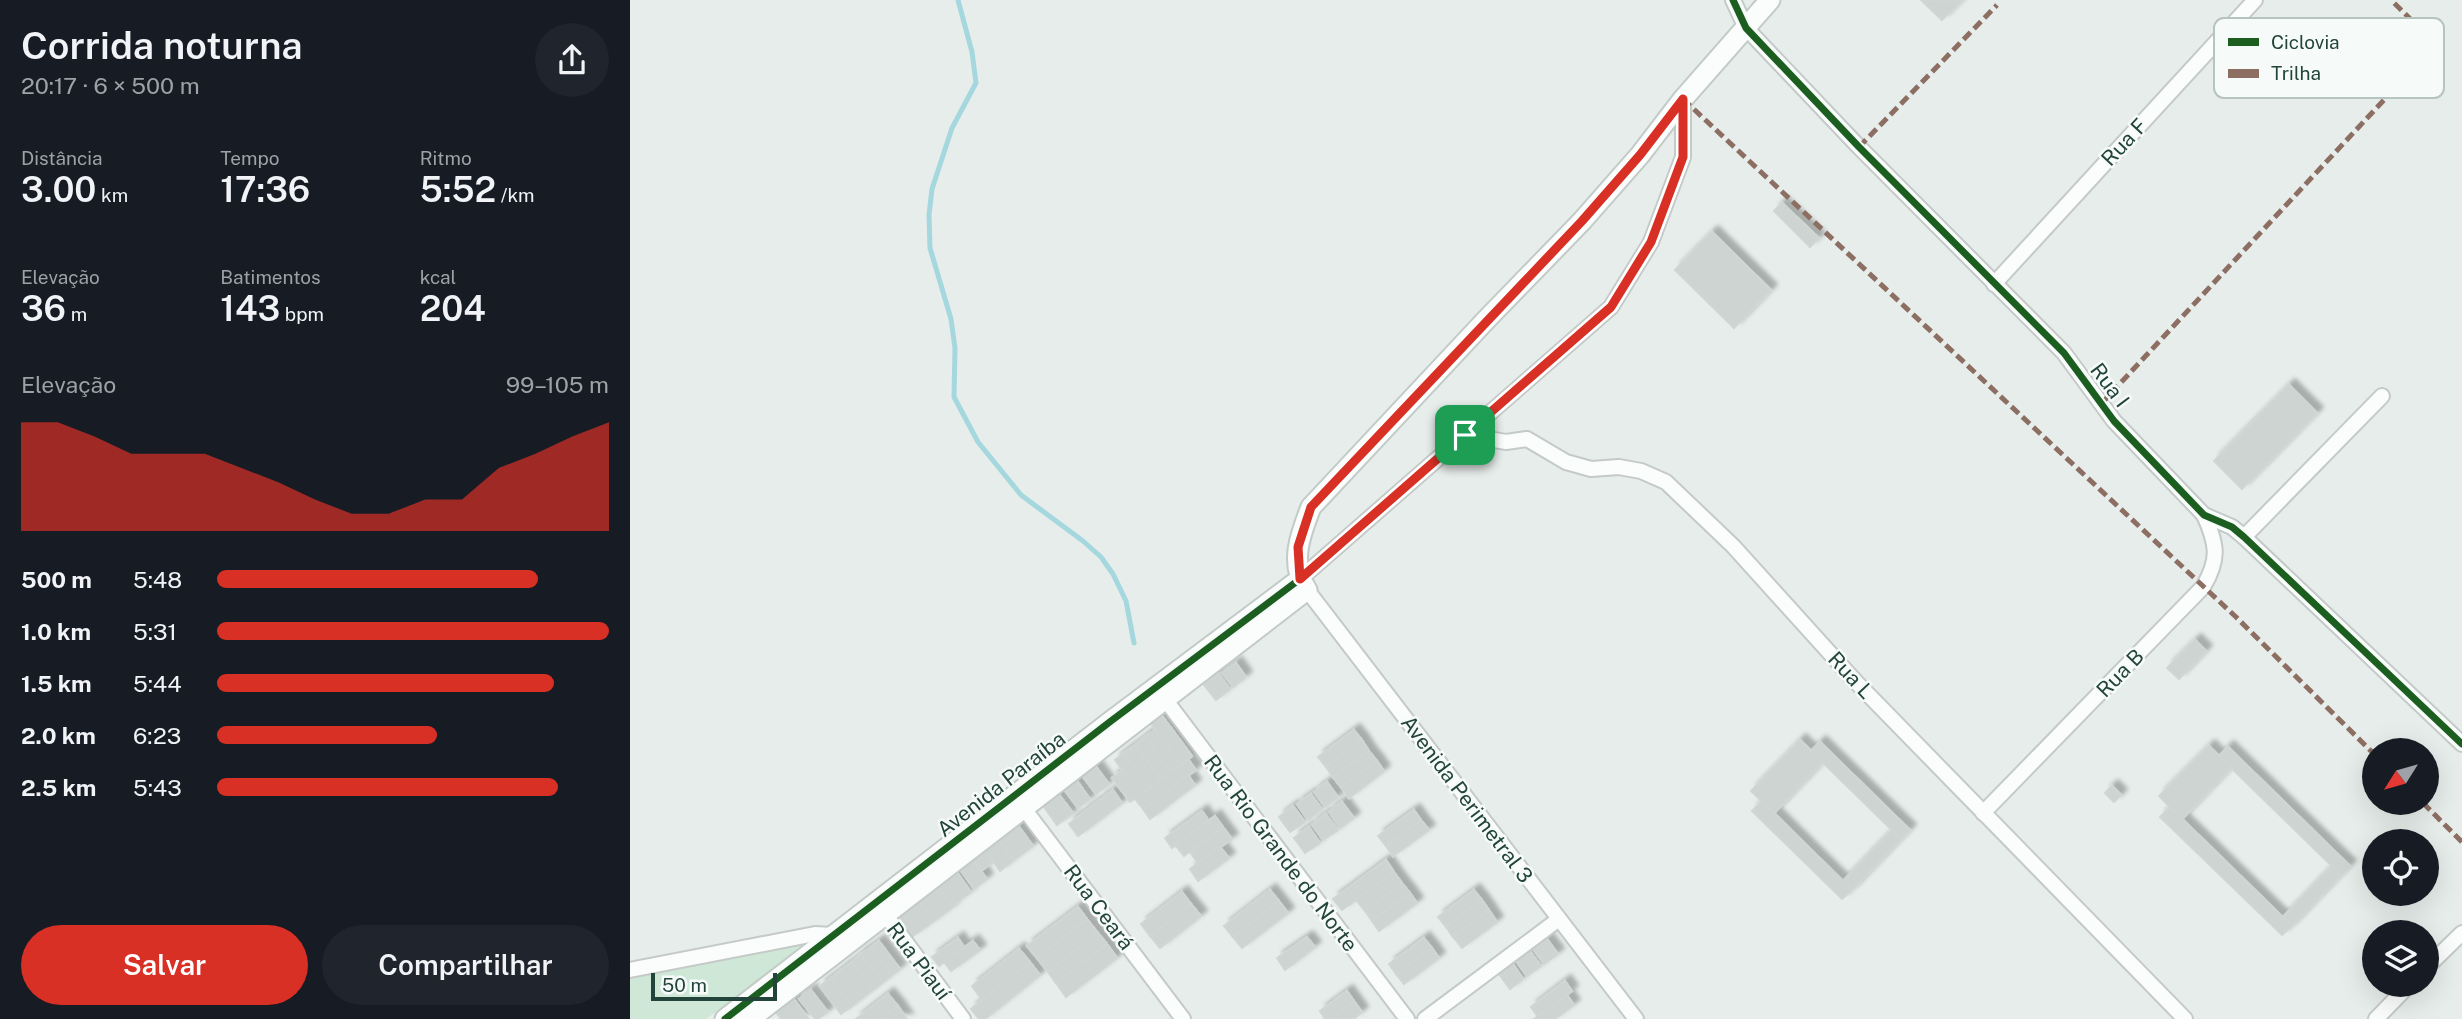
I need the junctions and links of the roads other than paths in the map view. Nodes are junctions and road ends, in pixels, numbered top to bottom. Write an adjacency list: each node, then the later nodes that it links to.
1 (1733, 0): 5 (street, Rua I)
2 (1770, 0): 5 (street)
3 (2255, 0): 4 (street, Rua F)
4 (2238, 18)
5 (1746, 28): 7 (street); 8 (street, Rua I)
6 (2214, 45): 8 (street, Rua F)
7 (1683, 99): 10 (street); 13 (street)
8 (1994, 284): 11 (street, Rua I)
9 (2382, 396): 12 (street)
10 (1465, 435): 13 (street); 17 (street, Rua L)
11 (2204, 514): 12 (street, Rua I); 17 (street, Rua B)
12 (2244, 537): 15 (street, Rua I)
13 (1303, 585): 14 (street, Avenida Paraíba); 19 (street, Avenida Perimetral 3)
14 (1160, 693): 16 (street, Avenida Paraíba); 28 (street, Rua Rio Grande do Norte)
15 (2462, 744)
16 (1019, 802): 18 (street, Avenida Paraíba); 27 (street, Rua Ceará)
17 (1983, 813): 31 (street, Rua L)
18 (881, 909): 21 (street, Avenida Paraíba); 25 (street, Avenida Paraíba); 26 (street, Rua Piauí)
19 (1559, 919): 29 (street); 30 (street, Avenida Perimetral 3)
20 (2462, 933): 22 (street)
21 (832, 934): 23 (street); 25 (street, Avenida Paraíba)
22 (2439, 955)
23 (630, 970)
24 (2397, 997): 32 (street)
25 (738, 1017)
26 (963, 1019)
27 (1183, 1019)
28 (1407, 1019)
29 (1425, 1019)
30 (1636, 1019)
31 (2185, 1019)
32 (2376, 1019)

